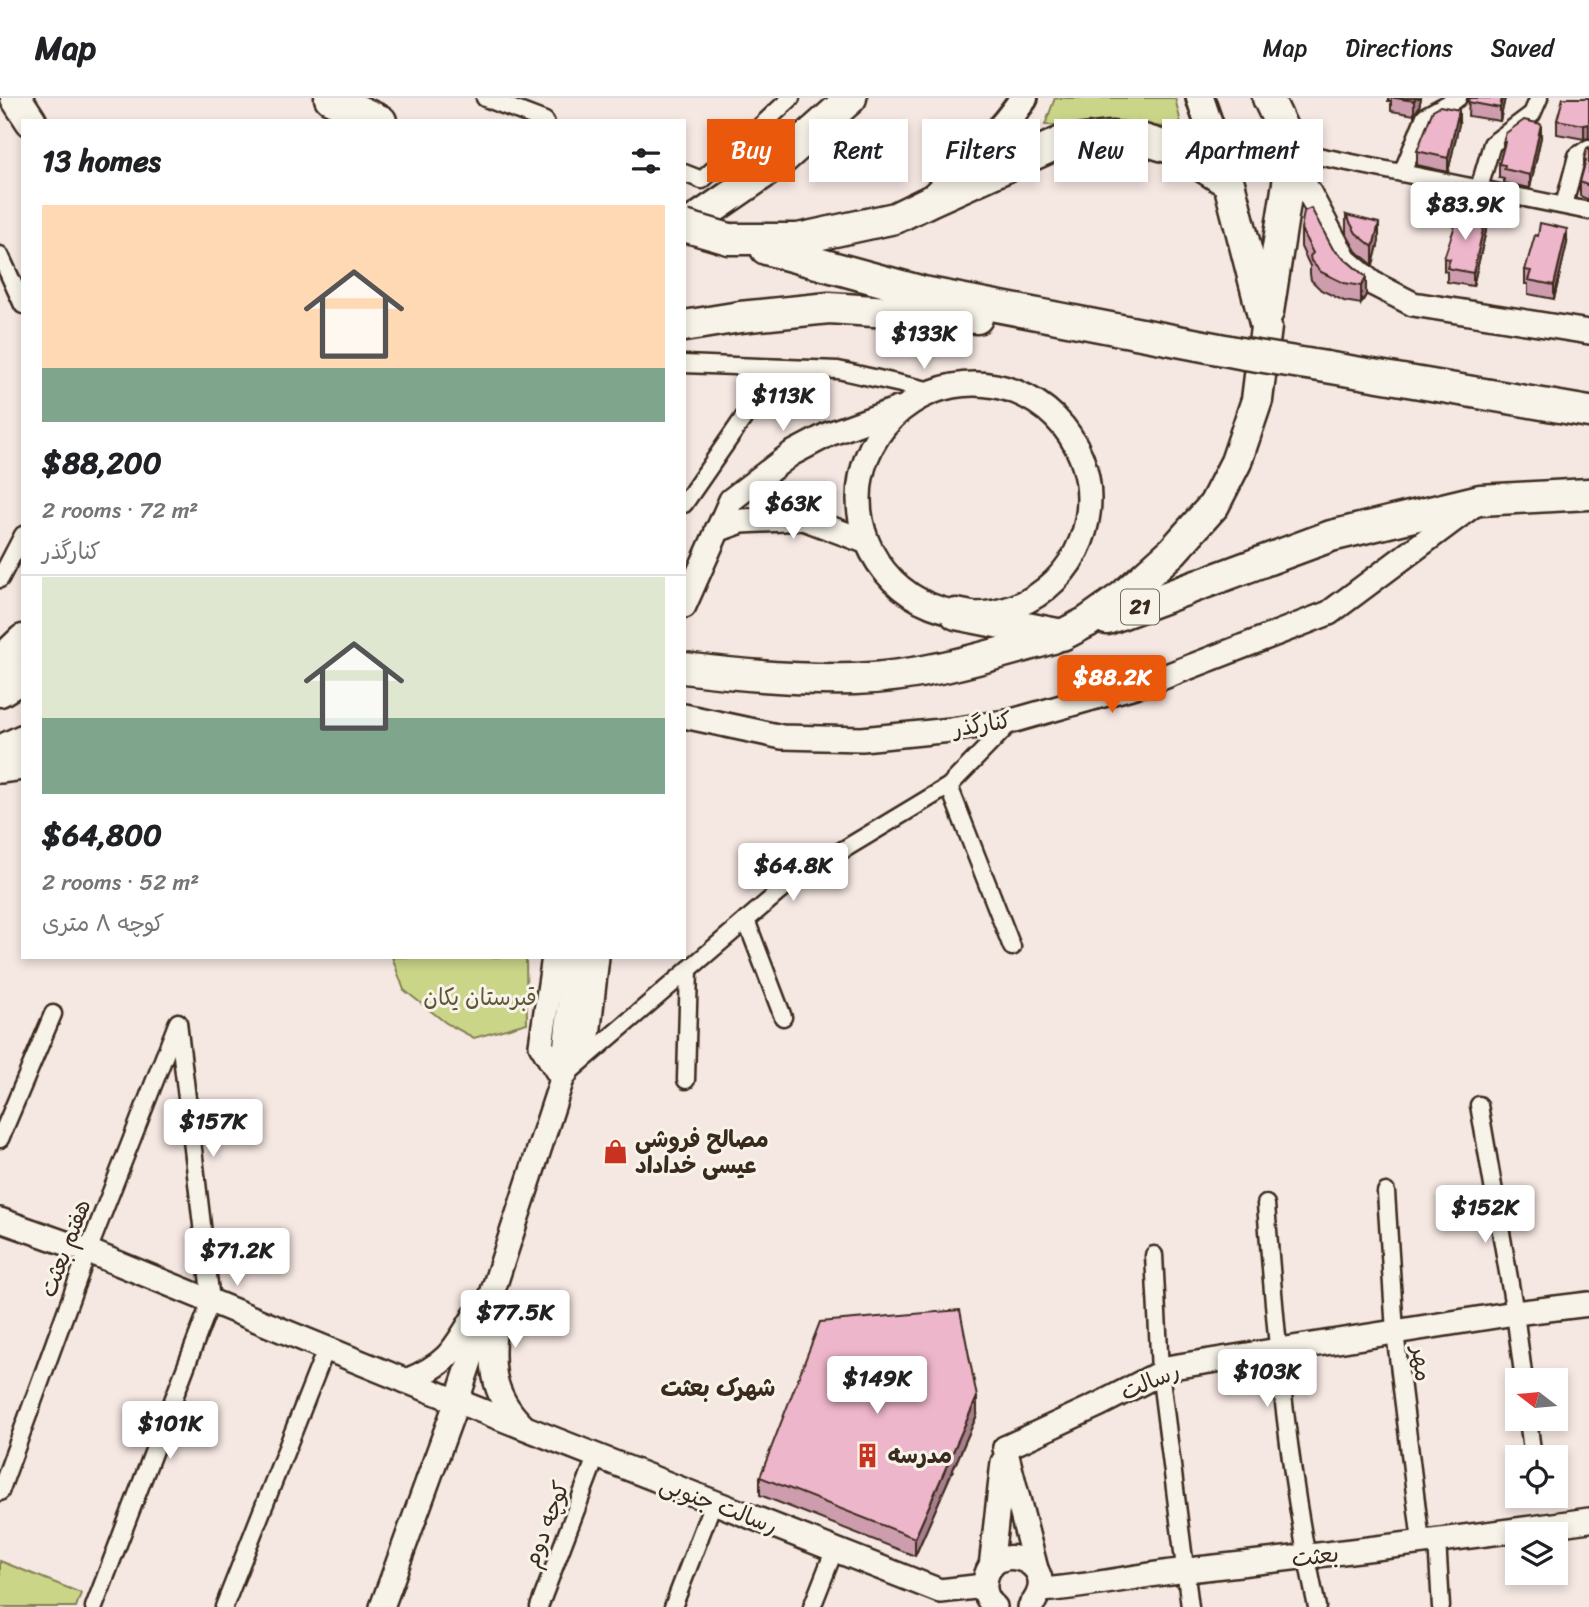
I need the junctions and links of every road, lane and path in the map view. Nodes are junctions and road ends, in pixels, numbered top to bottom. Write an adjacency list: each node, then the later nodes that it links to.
1 (330, 98): 10 (highway)
2 (485, 98): 11 (street)
3 (791, 98): 16 (street)
4 (851, 98): 24 (highway)
5 (1024, 98): 21 (main road)
6 (1200, 98): 19 (main road)
7 (1268, 98): 12 (highway)
8 (1458, 98): 15 (street)
9 (1539, 98): 20 (street)
10 (377, 119)
11 (540, 119)
12 (1278, 119)
13 (1589, 148): 22 (street)
14 (1323, 156): 15 (street)
15 (1402, 173): 20 (street)
16 (686, 174)
17 (1288, 182): 30 (highway)
18 (1304, 182): 31 (street)
19 (1229, 183): 21 (highway); 30 (highway)
20 (1479, 188): 22 (street)
21 (932, 200): 26 (highway)
22 (1564, 205): 23 (street)
23 (1589, 211)
24 (686, 226)
25 (686, 228): 26 (highway, bridge)
26 (729, 239): 32 (highway)
27 (0, 255): 28 (street)
28 (21, 301)
29 (686, 326): 32 (highway)
30 (1266, 327): 48 (highway)
31 (1589, 332)
32 (1158, 338): 37 (highway, bridge)
33 (686, 364): 34 (street)
34 (778, 368): 35 (street); 40 (street)
35 (932, 391): 36 (street); 47 (street)
36 (906, 406): 41 (street); 43 (street)
37 (1589, 412)
38 (1589, 494): 39 (highway, 21)
39 (1480, 500): 48 (highway, 21); 55 (street, کنارگذر)
40 (686, 501)
41 (717, 530): 43 (street); 45 (street)
42 (21, 539): 44 (street)
43 (867, 542): 46 (street)
44 (0, 579)
45 (686, 601)
46 (956, 614): 47 (highway)
47 (1005, 615): 48 (highway); 52 (highway)
48 (1062, 635): 52 (highway, 21)
49 (21, 642): 50 (highway)
50 (0, 662)
51 (686, 668): 52 (highway, 21)
52 (928, 669)
53 (21, 678): 54 (highway)
54 (0, 691)
55 (1012, 721): 56 (street, کنارگذر); 61 (street)
56 (687, 723)
57 (21, 741): 58 (highway)
58 (0, 751)
59 (21, 768): 60 (street)
60 (0, 771)
61 (949, 786): 62 (street); 63 (street)
62 (746, 920): 67 (street); 69 (street)
63 (1012, 947)
64 (554, 959): 70 (street)
65 (575, 959): 70 (street)
66 (597, 959): 70 (street)
67 (689, 969): 70 (street); 71 (street)
68 (53, 1014): 73 (street)
69 (783, 1017)
70 (562, 1079): 79 (street)
71 (687, 1080)
72 (1479, 1105): 82 (street)
73 (0, 1139)
74 (1386, 1192): 83 (street, مهر)
75 (1266, 1204): 85 (street)
76 (0, 1220): 77 (street, رسالت جنوبی)
77 (88, 1251): 80 (street, رسالت جنوبی); 80 (street, هفتم بعثت); 93 (street, هفتم بعثت)
78 (1154, 1255): 87 (street)
79 (498, 1276): 88 (street); 89 (street); 90 (street)
80 (211, 1301): 84 (street, رسالت جنوبی); 103 (street)
81 (1589, 1304): 82 (street, رسالت)
82 (1515, 1313): 83 (street, رسالت); 86 (street)
83 (1395, 1332): 85 (street, رسالت); 96 (street, مهر)
84 (326, 1349): 88 (street, رسالت جنوبی); 104 (street)
85 (1277, 1350): 87 (street, رسالت); 98 (street)
86 (1522, 1368)
87 (1160, 1371): 91 (street, رسالت); 99 (street)
88 (406, 1381): 89 (street, رسالت جنوبی)
89 (457, 1401): 90 (street, رسالت جنوبی); 105 (street)
90 (527, 1429): 92 (street, رسالت جنوبی)
91 (1005, 1448): 100 (street); 101 (street)
92 (596, 1457): 94 (street, رسالت جنوبی); 106 (street, کوچه دوم)
93 (0, 1492)
94 (713, 1503): 97 (street, رسالت جنوبی); 107 (street)
95 (1589, 1520): 96 (street, بعثت)
96 (1429, 1541): 98 (street, بعثت); 112 (street, مهر)
97 (834, 1551): 102 (street, رسالت جنوبی); 108 (street)
98 (1306, 1558): 99 (street, بعثت); 111 (street)
99 (1184, 1570): 101 (street, بعثت); 110 (street)
100 (988, 1576): 101 (street, رسالت جنوبی); 102 (street, رسالت جنوبی); 109 (street)
101 (1036, 1593)
102 (937, 1599)
103 (93, 1607)
104 (224, 1607)
105 (382, 1607)
106 (539, 1607)
107 (673, 1607)
108 (811, 1607)
109 (995, 1607)
110 (1190, 1607)
111 (1317, 1607)
112 (1441, 1607)

